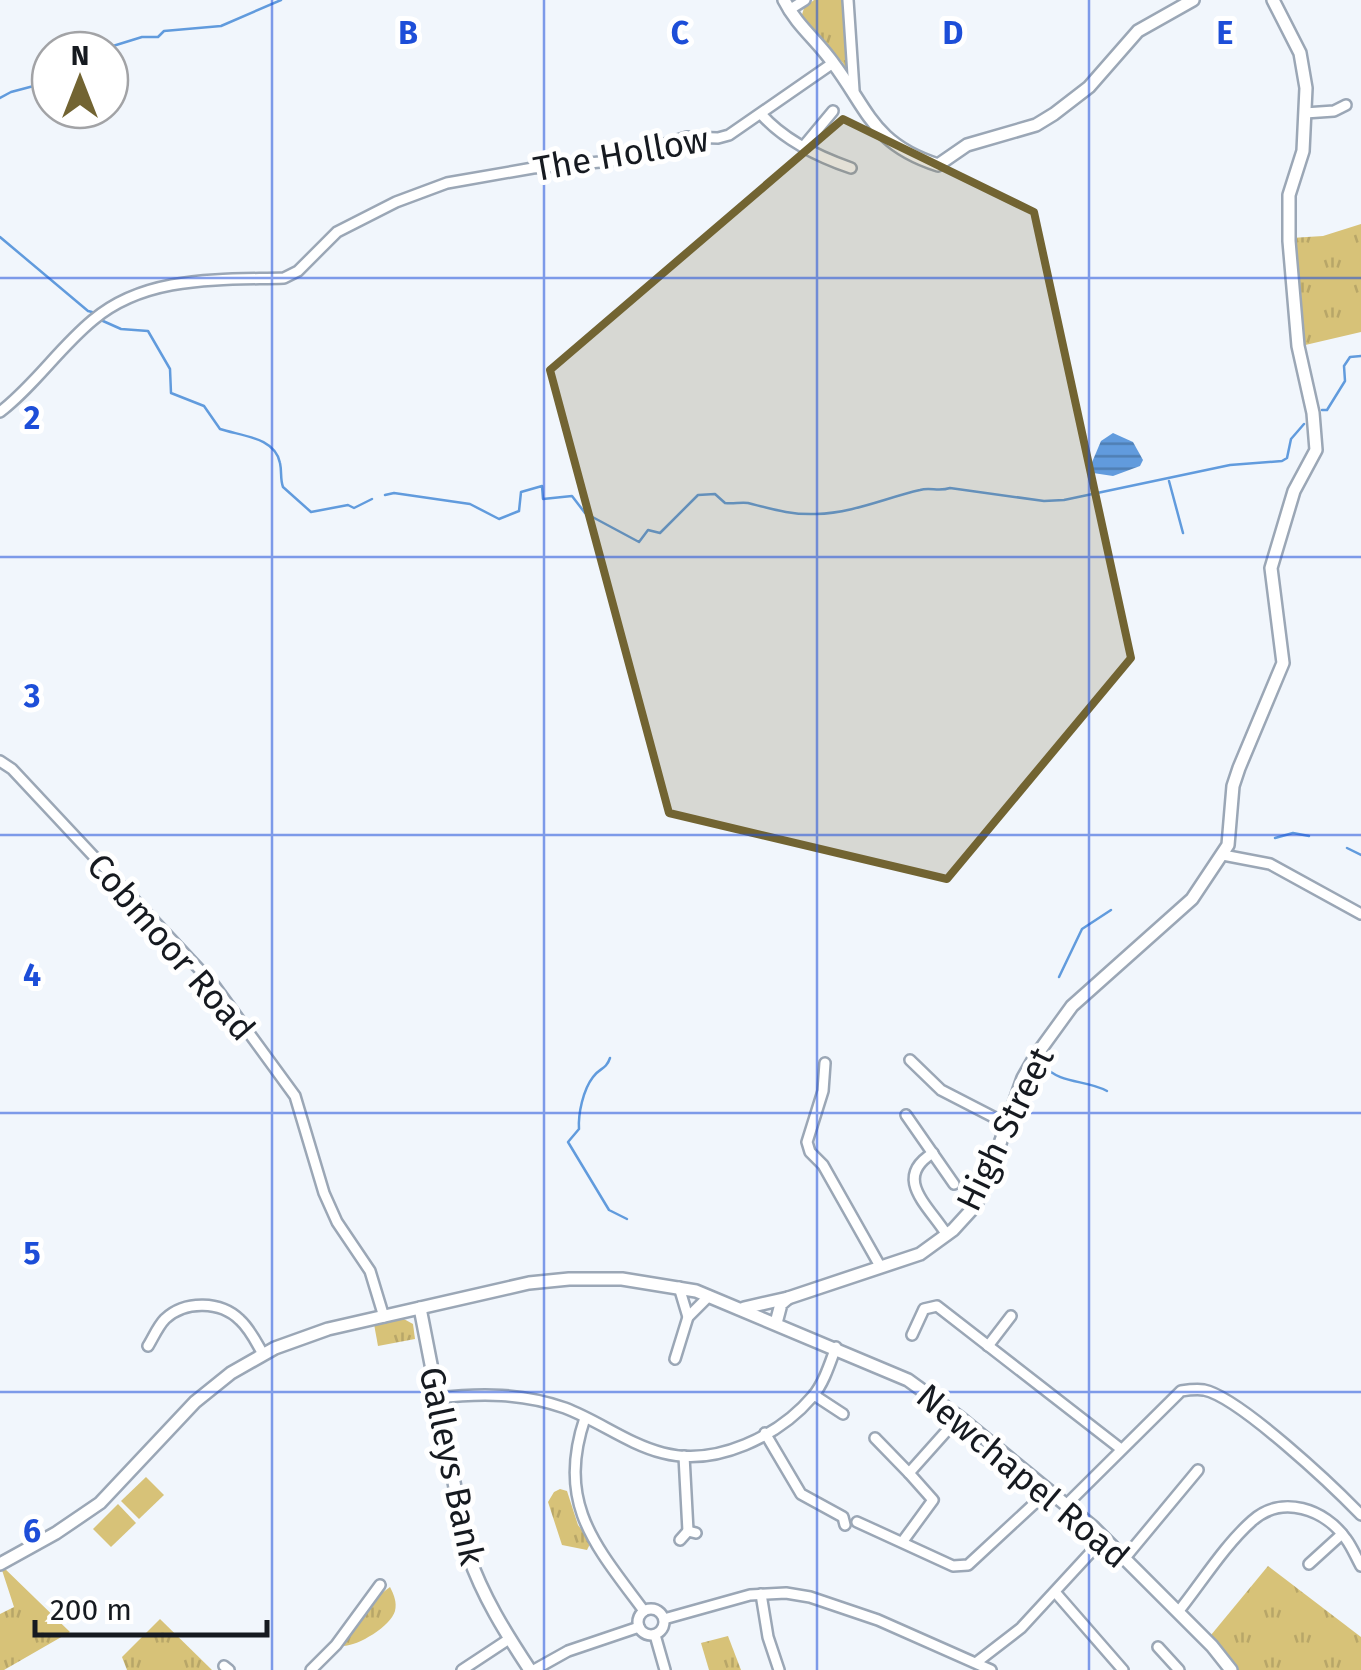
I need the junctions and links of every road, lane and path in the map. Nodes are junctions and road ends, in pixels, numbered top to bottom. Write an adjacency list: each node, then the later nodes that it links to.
1 (805, 0): 5 (street)
2 (848, 0): 7 (street)
3 (1193, 0): 7 (street)
4 (1273, 0): 10 (street)
5 (787, 5): 6 (street)
6 (833, 63): 7 (street); 11 (street, The Hollow)
7 (854, 97)
8 (1346, 105): 10 (street)
9 (833, 111): 12 (street)
10 (1305, 113): 16 (street)
11 (761, 114): 12 (street); 14 (street, The Hollow)
12 (803, 147): 13 (street)
13 (850, 154)
14 (0, 412)
15 (0, 761): 32 (street, Cobmoor Road)
16 (1223, 856): 17 (street); 21 (street, High Street)
17 (1361, 914)
18 (910, 1060): 21 (street)
19 (825, 1063): 25 (street)
20 (906, 1116): 22 (street)
21 (1006, 1124): 24 (street, High Street)
22 (933, 1154): 23 (street); 24 (street)
23 (954, 1184)
24 (947, 1235): 25 (street, High Street)
25 (880, 1266): 28 (street, High Street)
26 (679, 1287): 27 (street, Newchapel Road); 29 (street, Newchapel Road); 33 (street)
27 (709, 1296): 30 (street, Newchapel Road); 33 (street)
28 (788, 1298): 30 (street, High Street); 34 (street)
29 (420, 1308): 32 (street, Newchapel Road); 42 (street, Galleys Bank)
30 (739, 1308): 34 (street, Newchapel Road)
31 (1011, 1316): 36 (street)
32 (384, 1317): 39 (street, Newchapel Road)
33 (688, 1317): 40 (street)
34 (776, 1322): 37 (street, Newchapel Road)
35 (912, 1335): 36 (street)
36 (988, 1346): 48 (street)
37 (836, 1347): 41 (street); 44 (street, Newchapel Road)
38 (146, 1348): 39 (street)
39 (263, 1354): 62 (street, Newchapel Road)
40 (674, 1359)
41 (814, 1395): 43 (street); 46 (street)
42 (436, 1398): 45 (street); 73 (street, Galleys Bank)
43 (844, 1414)
44 (959, 1417): 51 (street); 52 (street, Newchapel Road)
45 (585, 1418): 49 (street); 68 (street)
46 (765, 1433): 49 (street); 56 (street)
47 (874, 1438): 51 (street)
48 (1121, 1449): 53 (street); 54 (street)
49 (684, 1456): 59 (street)
50 (1198, 1470): 61 (street)
51 (910, 1473): 60 (street)
52 (1048, 1490): 53 (street, Newchapel Road); 60 (street)
53 (1066, 1504): 58 (street, Newchapel Road)
54 (1361, 1515)
55 (857, 1522): 60 (street)
56 (845, 1524)
57 (1342, 1534): 63 (street); 64 (street); 69 (street)
58 (1104, 1538): 61 (street, Newchapel Road); 66 (street)
59 (680, 1540)
60 (903, 1541)
61 (1124, 1559): 69 (street, Newchapel Road)
62 (0, 1564)
63 (1309, 1564)
64 (1361, 1566)
65 (380, 1584): 76 (street)
66 (1055, 1592): 75 (street); 82 (street)
67 (760, 1594): 70 (street); 75 (street); 80 (street)
68 (644, 1611): 70 (street); 71 (street)
69 (1178, 1612): 84 (street, Newchapel Road)
70 (664, 1618): 72 (street)
71 (638, 1627): 72 (street); 78 (street)
72 (655, 1636): 79 (street)
73 (509, 1639): 77 (street); 78 (street, Galleys Bank)
74 (1158, 1646): 83 (street)
75 (977, 1662): 81 (street)
76 (312, 1670)
77 (462, 1670)
78 (532, 1670)
79 (665, 1670)
80 (779, 1670)
81 (990, 1670)
82 (1123, 1670)
83 (1178, 1670)
84 (1231, 1670)

